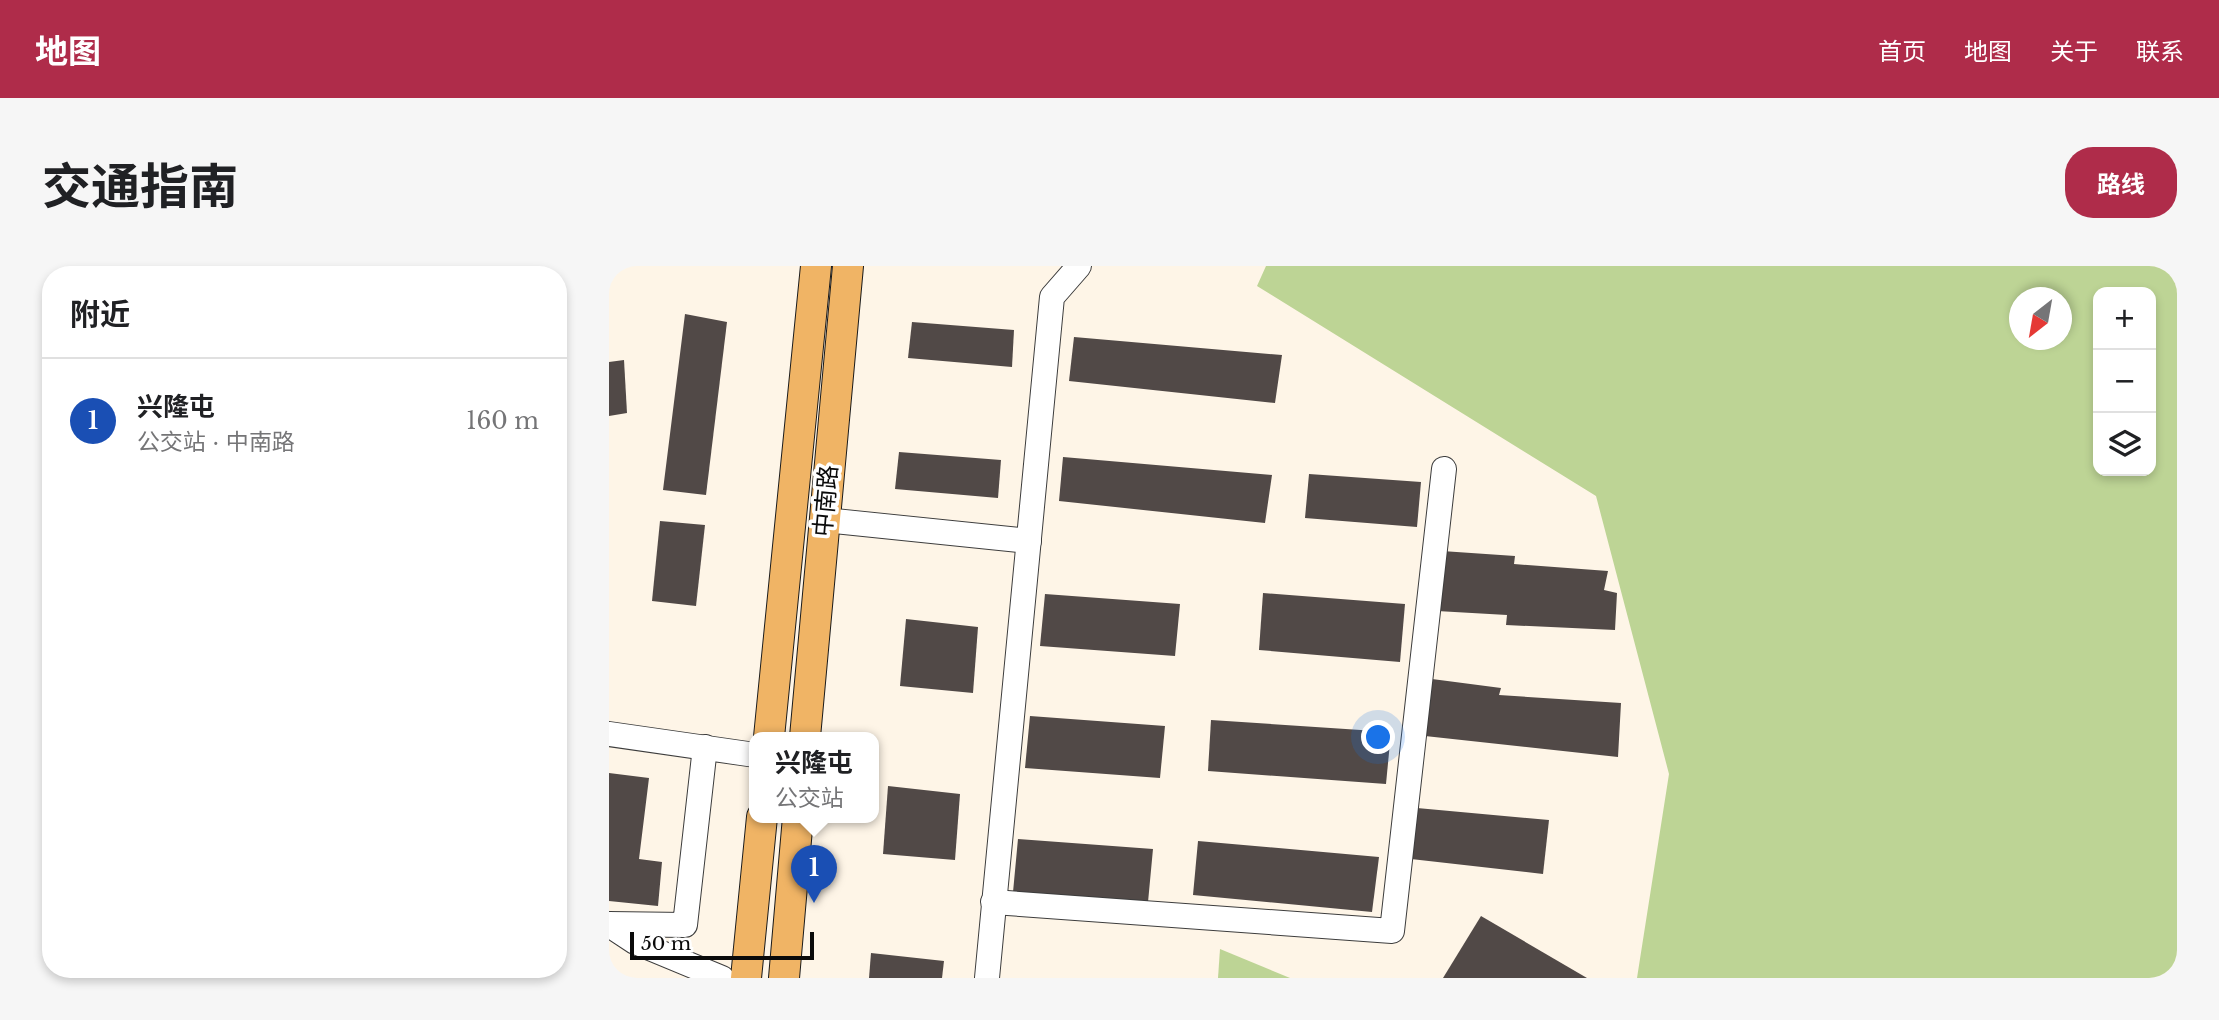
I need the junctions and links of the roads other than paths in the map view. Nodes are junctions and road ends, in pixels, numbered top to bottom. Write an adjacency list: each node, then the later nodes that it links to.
1 (816, 266): 7 (main road)
2 (848, 266): 5 (main road, 中南路)
3 (1079, 266): 6 (street)
4 (1444, 469): 14 (street)
5 (825, 520): 6 (street); 8 (main road, 中南路)
6 (1029, 541): 14 (street)
7 (769, 732)
8 (805, 732)
9 (609, 734): 10 (street)
10 (705, 747): 11 (street); 15 (street)
11 (749, 754)
12 (761, 823): 17 (main road)
13 (797, 823): 18 (main road)
14 (993, 902): 19 (street)
15 (609, 925): 16 (street)
16 (722, 978)
17 (746, 978)
18 (784, 978)
19 (987, 978)

